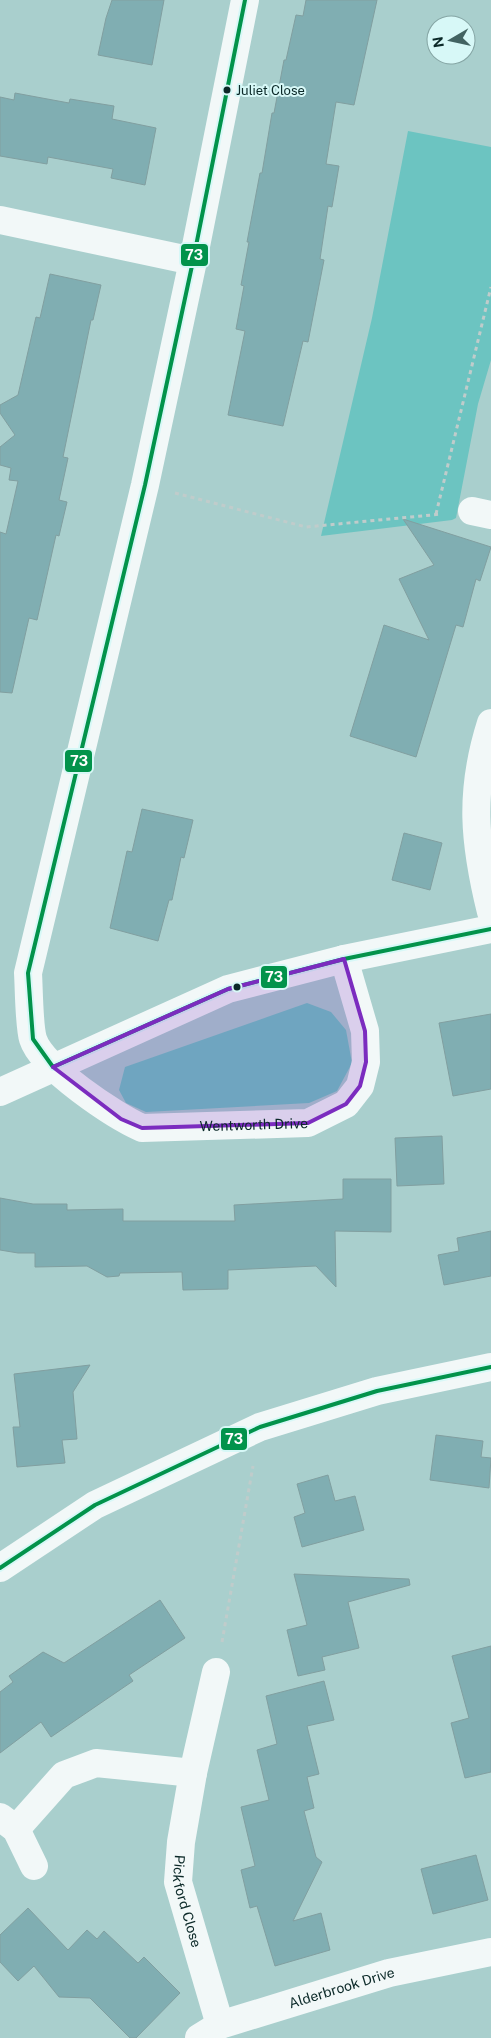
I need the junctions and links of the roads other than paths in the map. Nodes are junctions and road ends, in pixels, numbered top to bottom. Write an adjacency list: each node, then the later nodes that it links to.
1 (245, 0): 3 (street, Wentworth Drive)
2 (0, 220): 3 (street)
3 (193, 261): 8 (street, Wentworth Drive)
4 (491, 723): 5 (street)
5 (491, 912)
6 (491, 929): 7 (street)
7 (344, 959): 8 (street); 8 (street, Wentworth Drive)
8 (53, 1067): 9 (street)
9 (0, 1092)
10 (491, 1367): 11 (street)
11 (0, 1568)
12 (216, 1672): 13 (street, Pickford Close)
13 (193, 1773): 14 (street); 17 (street, Pickford Close)
14 (8, 1823): 15 (street)
15 (34, 1866)
16 (491, 1952): 17 (street, Alderbrook Drive)
17 (209, 2032)

